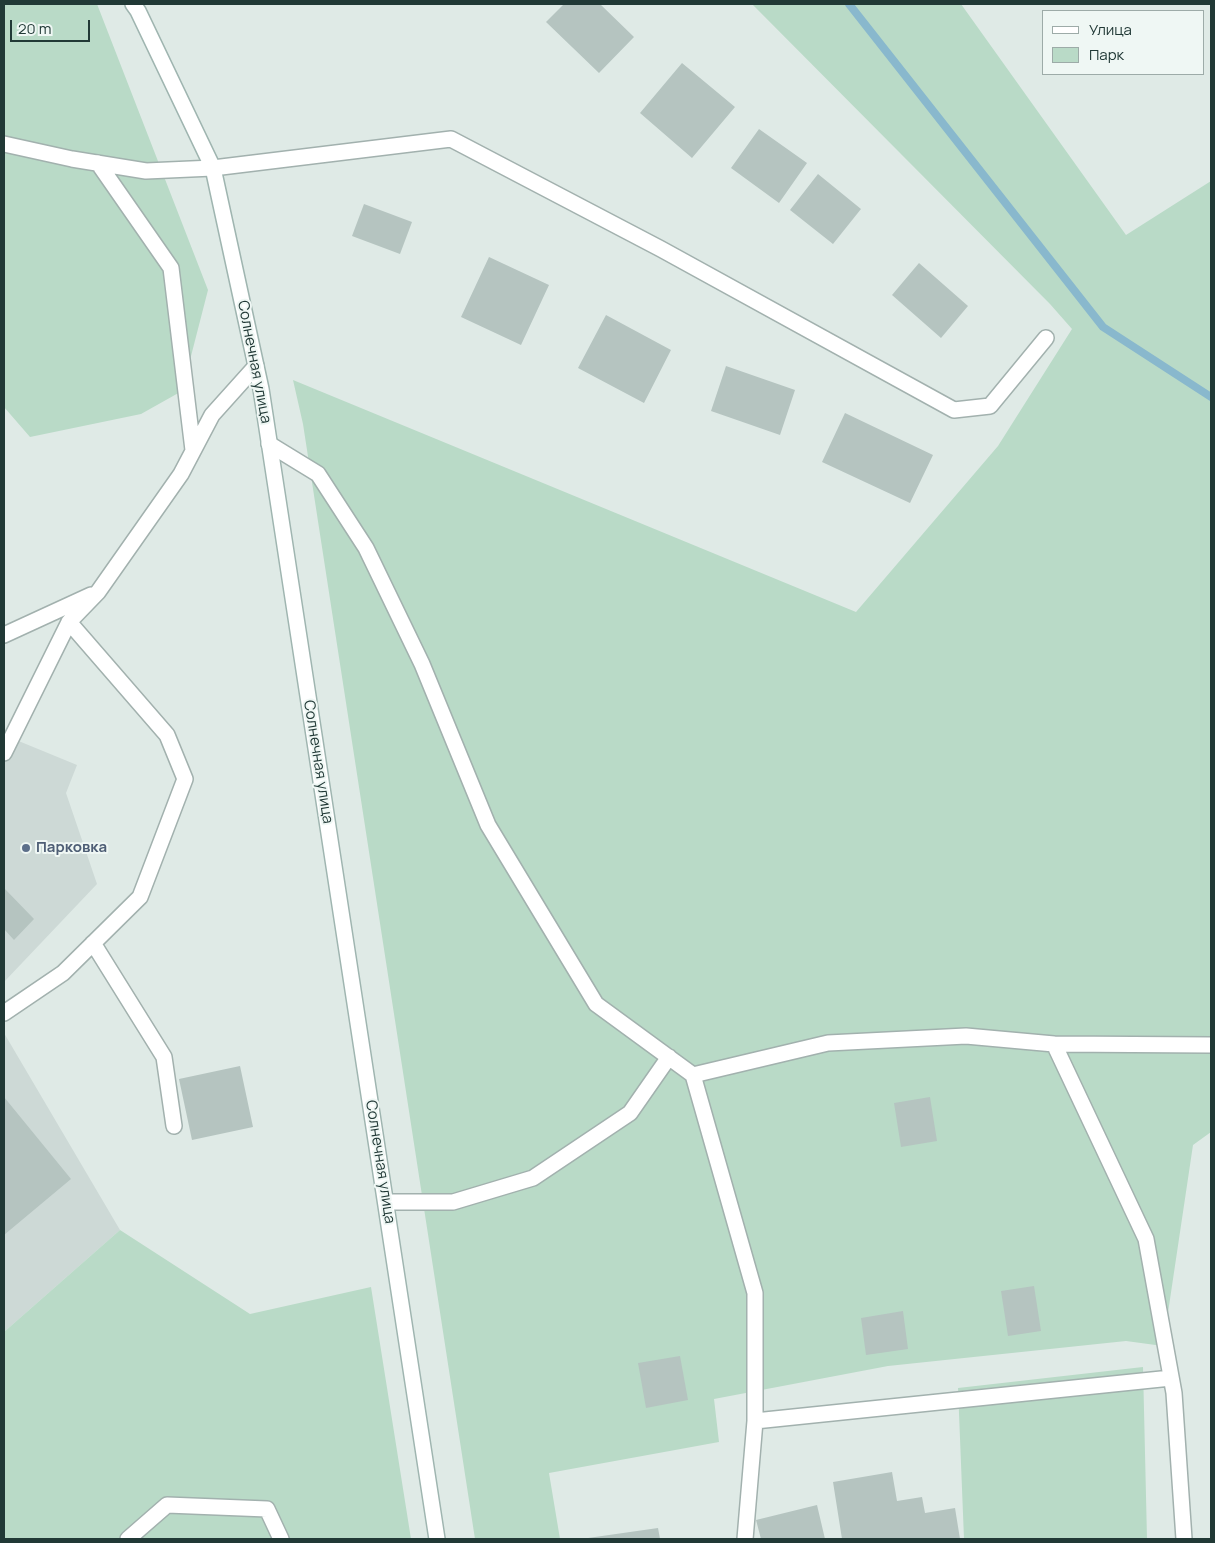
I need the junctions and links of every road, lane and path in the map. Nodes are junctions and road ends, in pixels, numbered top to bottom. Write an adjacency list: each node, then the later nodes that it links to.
1 (133, 4): 4 (street, Солнечная улица)
2 (4, 144): 3 (street)
3 (98, 163): 4 (street); 8 (street)
4 (213, 168): 5 (street); 6 (street, Солнечная улица)
5 (1046, 338)
6 (256, 366): 7 (street, Солнечная улица); 8 (street)
7 (269, 444): 17 (street); 20 (street, Солнечная улица)
8 (193, 450): 9 (street)
9 (98, 592): 10 (street); 11 (street)
10 (68, 622): 12 (street); 13 (street)
11 (7, 632)
12 (4, 753)
13 (93, 944): 14 (street); 19 (street)
14 (4, 1013)
15 (1054, 1044): 16 (street); 18 (street); 21 (street)
16 (1211, 1045)
17 (669, 1057): 18 (street); 20 (street)
18 (693, 1075): 22 (street)
19 (174, 1126)
20 (386, 1202): 25 (street, Солнечная улица)
21 (1171, 1378): 22 (street); 27 (street)
22 (755, 1420): 26 (street)
23 (128, 1539): 24 (street)
24 (281, 1539)
25 (437, 1539)
26 (745, 1539)
27 (1184, 1539)

